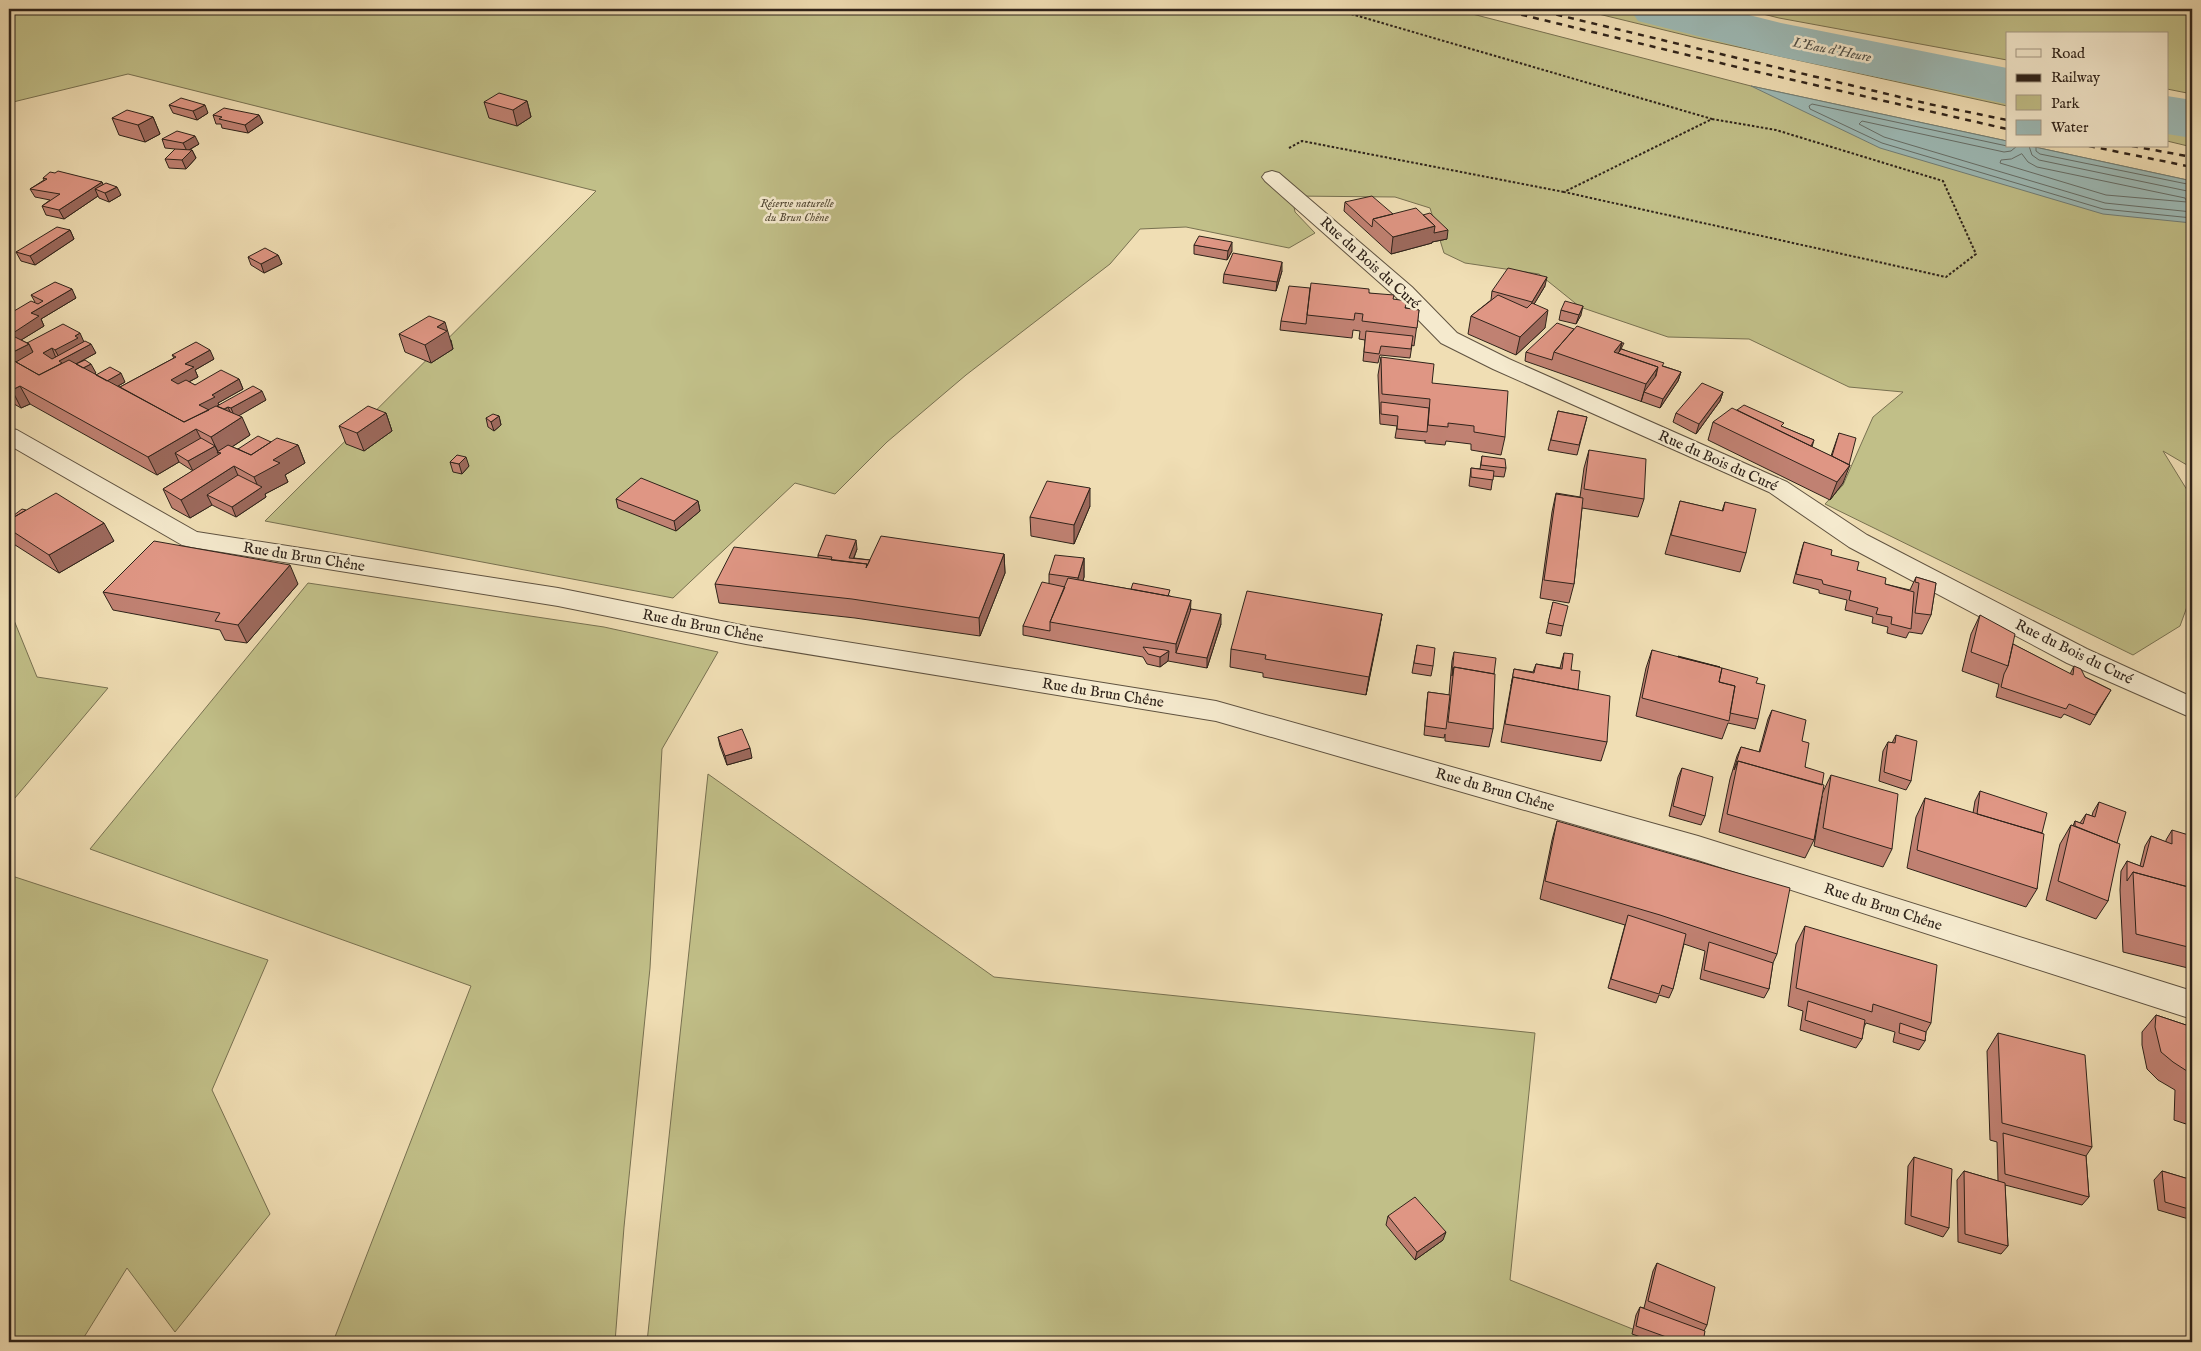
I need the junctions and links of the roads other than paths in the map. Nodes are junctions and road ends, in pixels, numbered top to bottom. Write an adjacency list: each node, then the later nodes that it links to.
1 (1272, 176): 3 (street, Rue du Bois du Curé)
2 (9, 435): 4 (street, Rue du Brun Chêne)
3 (2192, 708)
4 (2192, 1005)

